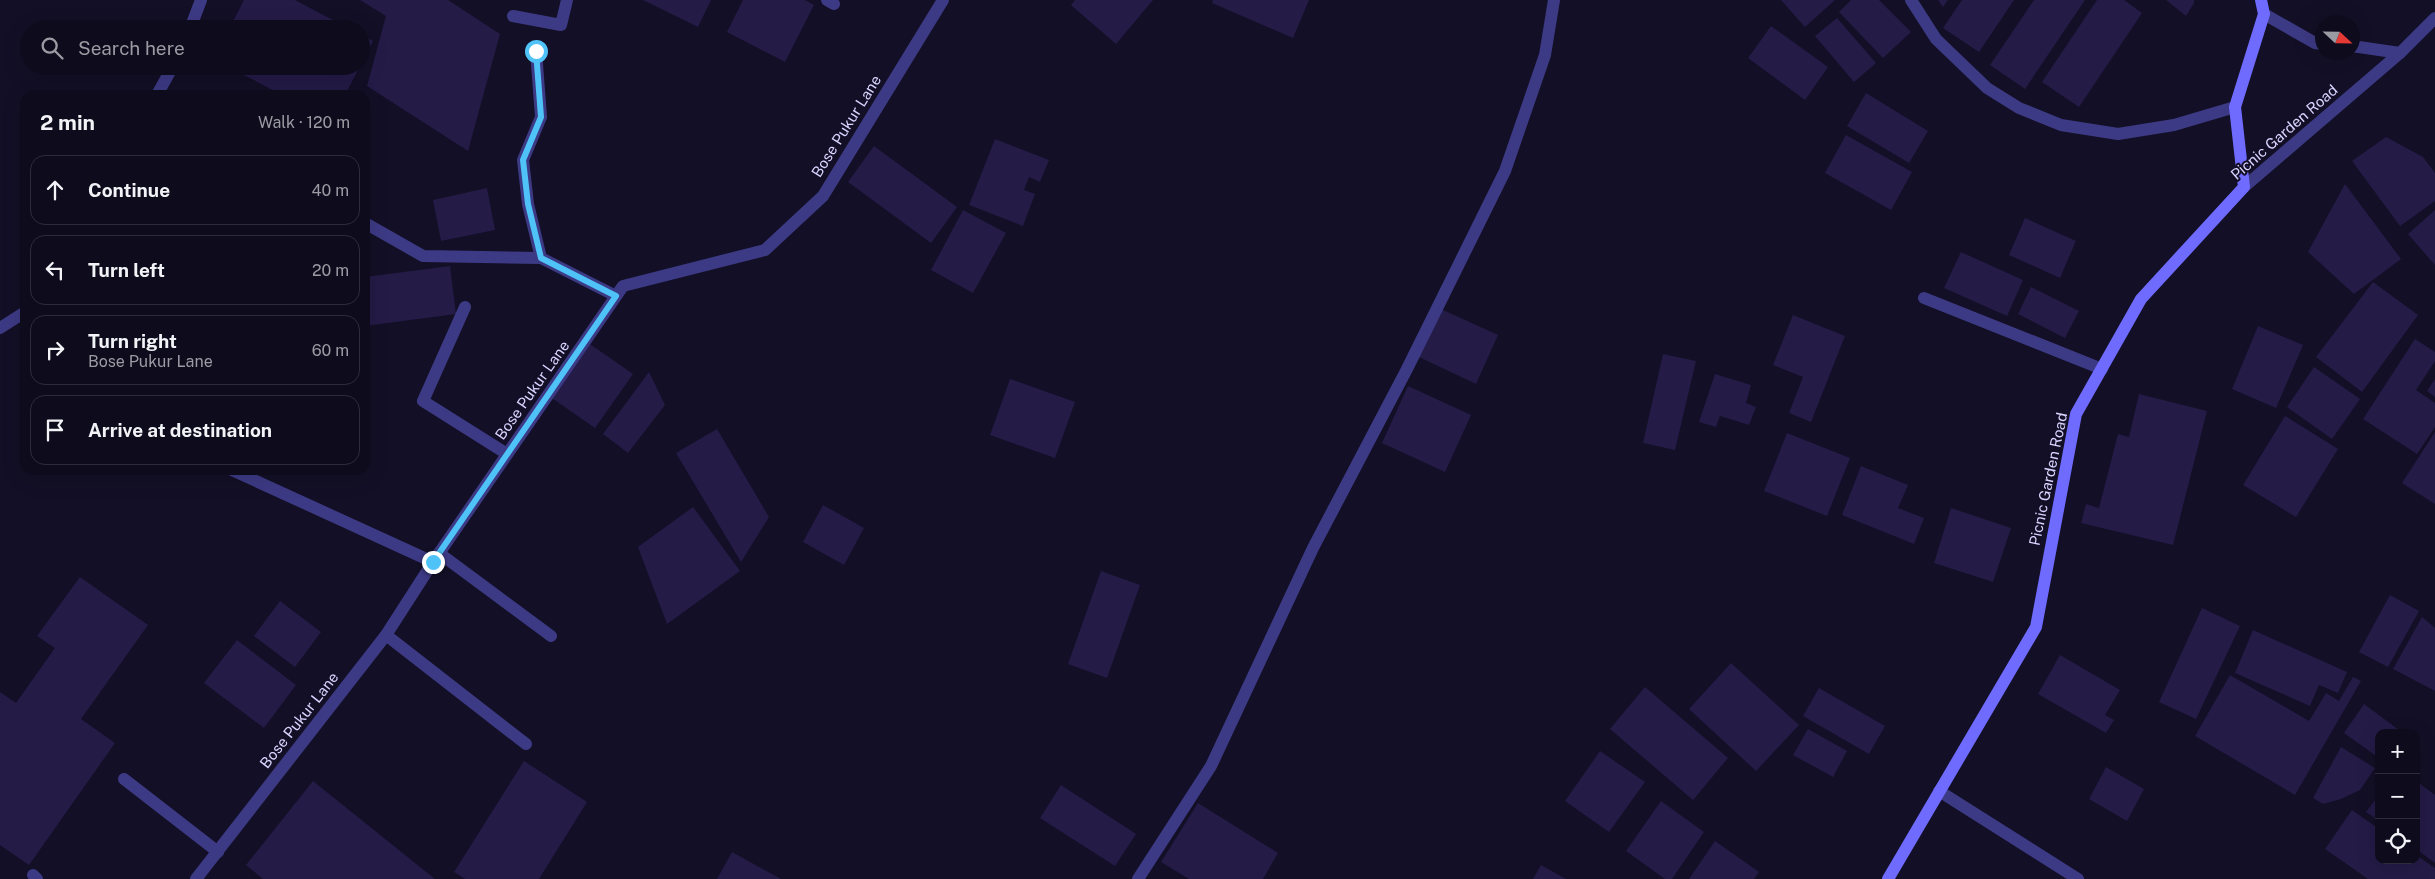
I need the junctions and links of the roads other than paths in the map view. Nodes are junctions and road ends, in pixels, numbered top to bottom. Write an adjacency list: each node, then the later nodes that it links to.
1 (201, 0): 10 (street)
2 (567, 0): 8 (street)
3 (943, 0): 21 (street, Bose Pukur Lane)
4 (1554, 0): 37 (street)
5 (1911, 0): 17 (street)
6 (2261, 0): 7 (main road)
7 (2264, 14): 11 (street); 17 (main road)
8 (513, 16)
9 (2435, 18): 14 (street, Picnic Garden Road)
10 (193, 20)
11 (2315, 43)
12 (2360, 47): 14 (street)
13 (536, 51): 20 (street)
14 (2400, 53): 18 (street, Picnic Garden Road)
15 (167, 75): 16 (street)
16 (160, 90)
17 (2235, 107): 18 (main road)
18 (2244, 187): 26 (main road, Picnic Garden Road)
19 (370, 226): 20 (street)
20 (541, 258): 21 (street)
21 (616, 296): 27 (street, Bose Pukur Lane)
22 (1924, 298): 26 (street)
23 (465, 307): 27 (street)
24 (20, 315): 25 (street)
25 (0, 328)
26 (2102, 369): 34 (main road, Picnic Garden Road)
27 (507, 454): 29 (street, Bose Pukur Lane)
28 (244, 475): 29 (street)
29 (436, 557): 30 (street, Bose Pukur Lane); 31 (street)
30 (386, 635): 32 (street); 35 (street, Bose Pukur Lane)
31 (551, 636)
32 (526, 744)
33 (124, 779): 35 (street)
34 (1939, 792): 38 (main road, Picnic Garden Road); 39 (street)
35 (218, 852): 36 (street, Bose Pukur Lane)
36 (196, 879)
37 (1138, 879)
38 (1888, 879)
39 (2078, 879)

